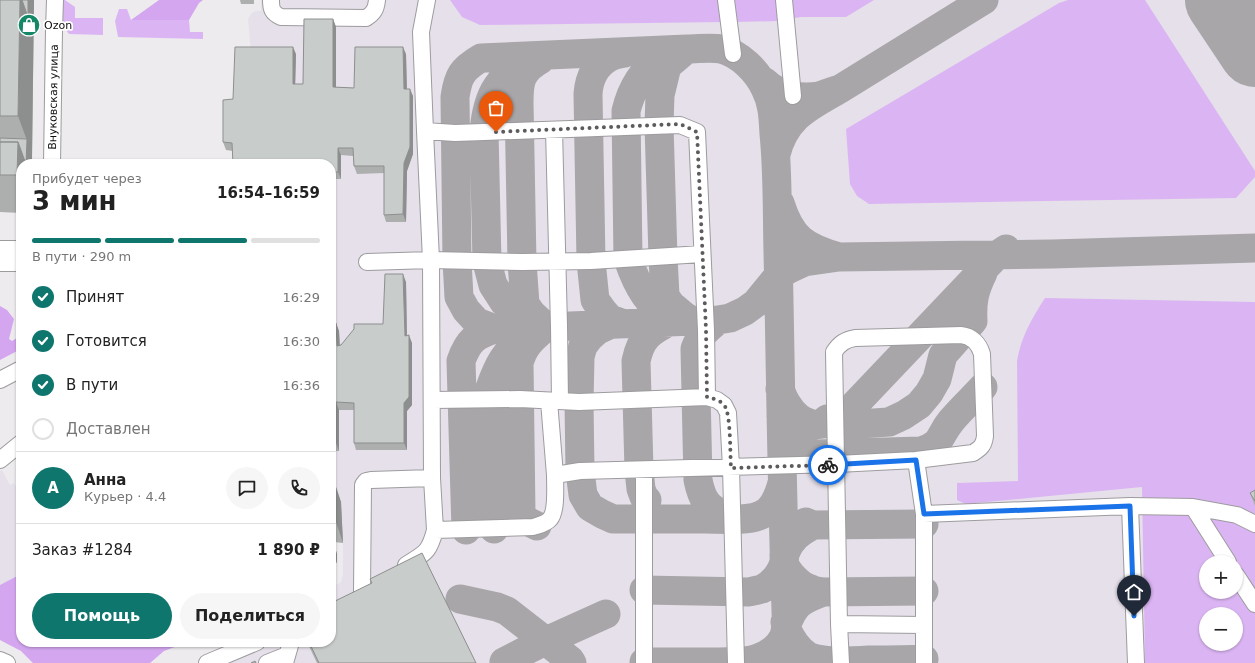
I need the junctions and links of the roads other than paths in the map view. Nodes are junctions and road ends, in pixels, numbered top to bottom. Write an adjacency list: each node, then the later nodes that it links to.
1 (45, 0): 8 (street, Внуковская улица)
2 (56, 0): 8 (street, Внуковская улица)
3 (271, 0): 4 (street)
4 (377, 0)
5 (427, 0): 12 (street)
6 (726, 0): 9 (street)
7 (784, 0): 10 (street)
8 (54, 30): 13 (street, Внуковская улица)
9 (733, 54)
10 (793, 96)
11 (554, 130): 12 (street); 16 (street); 18 (street)
12 (425, 131): 17 (street)
13 (52, 159)
14 (0, 249): 15 (street)
15 (16, 250)
16 (702, 254): 18 (street); 24 (street)
17 (431, 260): 18 (street); 20 (street); 25 (street)
18 (557, 261): 26 (street)
19 (0, 262): 21 (street)
20 (367, 262)
21 (16, 263)
22 (16, 372): 23 (street)
23 (0, 380)
24 (707, 397): 26 (street); 31 (street)
25 (433, 400): 26 (street); 34 (street)
26 (554, 401): 33 (street)
27 (16, 447): 28 (street)
28 (0, 460)
29 (916, 460): 30 (street); 30 (street); 37 (street)
30 (837, 464): 31 (street); 45 (street)
31 (731, 468): 32 (street); 54 (street)
32 (644, 470): 33 (street); 53 (street)
33 (555, 475): 39 (street)
34 (432, 478): 39 (street); 43 (street)
35 (1130, 506): 36 (street); 37 (street); 57 (street)
36 (1193, 507): 38 (street); 40 (street)
37 (924, 514): 46 (street)
38 (1255, 524)
39 (435, 530): 41 (street)
40 (1224, 555)
41 (394, 572)
42 (1243, 586): 44 (street)
43 (362, 591)
44 (1255, 604)
45 (839, 624): 46 (street); 55 (street)
46 (924, 625): 56 (street)
47 (245, 647): 51 (street)
48 (287, 653): 52 (street)
49 (0, 660): 50 (street)
50 (7, 663)
51 (207, 663)
52 (267, 663)
53 (644, 663)
54 (736, 663)
55 (841, 663)
56 (924, 663)
57 (1136, 663)

